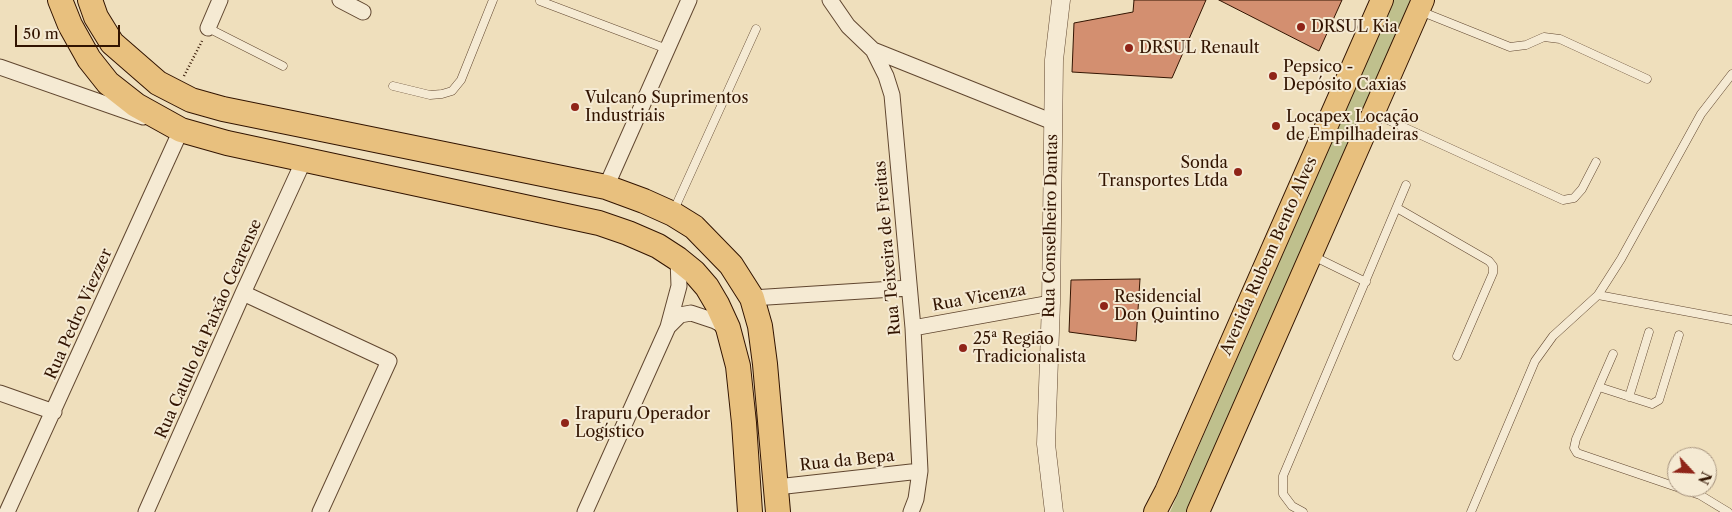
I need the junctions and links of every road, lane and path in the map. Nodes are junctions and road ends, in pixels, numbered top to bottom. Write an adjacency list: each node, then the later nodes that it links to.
1 (60, 0): 24 (highway)
2 (90, 0): 28 (highway)
3 (220, 0): 13 (street)
4 (340, 0): 12 (street)
5 (493, 0): 21 (lane)
6 (689, 0): 15 (street)
7 (830, 0): 16 (street, Rua Teixeira de Freitas)
8 (1060, 0): 23 (street, Rua Conselheiro Dantas)
9 (1382, 0): 61 (main road, Avenida Rubem Bento Alves)
10 (540, 1): 15 (lane)
11 (1421, 5): 20 (lane); 22 (main road)
12 (363, 12)
13 (208, 28): 17 (lane)
14 (756, 29): 30 (lane)
15 (667, 49): 28 (street)
16 (873, 50): 23 (street); 34 (street, Rua Teixeira de Freitas)
17 (283, 66)
18 (0, 67): 24 (street)
19 (1732, 74): 36 (lane)
20 (1647, 79)
21 (393, 86)
22 (1373, 114): 26 (lane); 31 (main road)
23 (1053, 122): 38 (street, Rua Conselheiro Dantas)
24 (181, 130): 25 (highway); 50 (street, Rua Pedro Viezzer)
25 (304, 160): 32 (highway); 35 (street, Rua Catulo da Paixão Cearense)
26 (1596, 162)
27 (1406, 185): 29 (lane)
28 (606, 187): 30 (highway)
29 (1397, 208): 33 (lane); 46 (lane)
30 (673, 214): 37 (highway)
31 (1310, 255): 33 (lane); 62 (main road)
32 (678, 259): 40 (street); 41 (highway)
33 (1366, 282): 63 (lane)
34 (909, 288): 37 (street); 42 (street, Rua Teixeira de Freitas)
35 (243, 293): 54 (street, Rua Catulo da Paixão Cearense); 55 (street)
36 (1598, 295): 39 (lane); 64 (lane)
37 (752, 298): 52 (highway)
38 (1051, 303): 42 (street, Rua Vicenza); 60 (street, Rua Conselheiro Dantas)
39 (1732, 320)
40 (668, 327): 41 (street); 56 (street)
41 (728, 328): 57 (highway)
42 (913, 328): 51 (street, Rua Teixeira de Freitas)
43 (1649, 332): 49 (lane)
44 (1679, 335): 49 (lane)
45 (1613, 354): 47 (lane)
46 (1457, 356)
47 (1598, 387): 49 (lane); 65 (lane)
48 (0, 393): 50 (street)
49 (1629, 397)
50 (54, 412): 53 (street, Rua Pedro Viezzer)
51 (920, 471): 52 (street, Rua da Bepa); 59 (street, Rua Teixeira de Freitas)
52 (777, 486): 58 (highway)
53 (7, 512)
54 (146, 512)
55 (320, 512)
56 (585, 512)
57 (750, 512)
58 (778, 512)
59 (911, 512)
60 (1054, 512)
61 (1156, 512)
62 (1198, 512)
63 (1303, 512)
64 (1471, 512)
65 (1728, 512)

